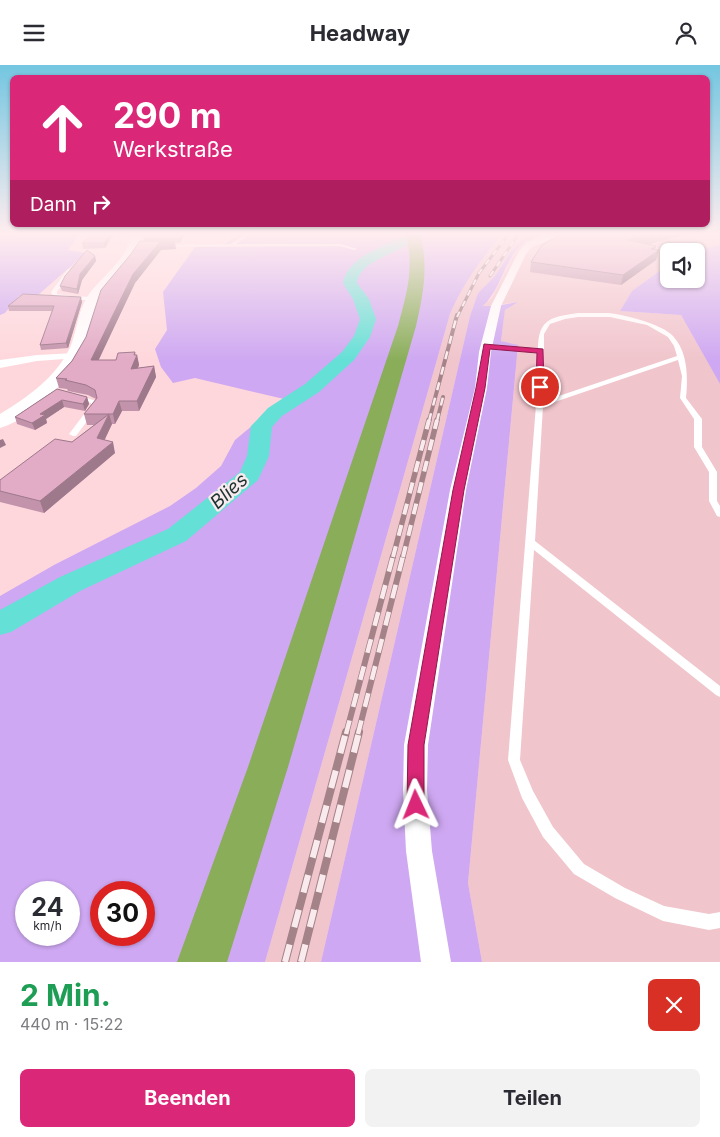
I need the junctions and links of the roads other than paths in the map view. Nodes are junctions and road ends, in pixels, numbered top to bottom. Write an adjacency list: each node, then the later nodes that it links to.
1 (64, 277): 5 (lane)
2 (112, 277): 5 (main road)
3 (416, 277): 19 (highway)
4 (510, 277): 6 (street)
5 (93, 299): 8 (main road)
6 (486, 346): 7 (lane); 20 (street)
7 (541, 351): 9 (lane); 12 (lane)
8 (74, 356): 10 (street); 13 (main road)
9 (680, 357): 12 (lane); 15 (lane)
10 (0, 364)
11 (70, 395): 14 (lane)
12 (540, 405): 16 (lane)
13 (0, 422)
14 (73, 434)
15 (720, 514)
16 (530, 542): 17 (lane); 18 (lane)
17 (720, 691)
18 (720, 920)
19 (202, 962)
20 (436, 962)

